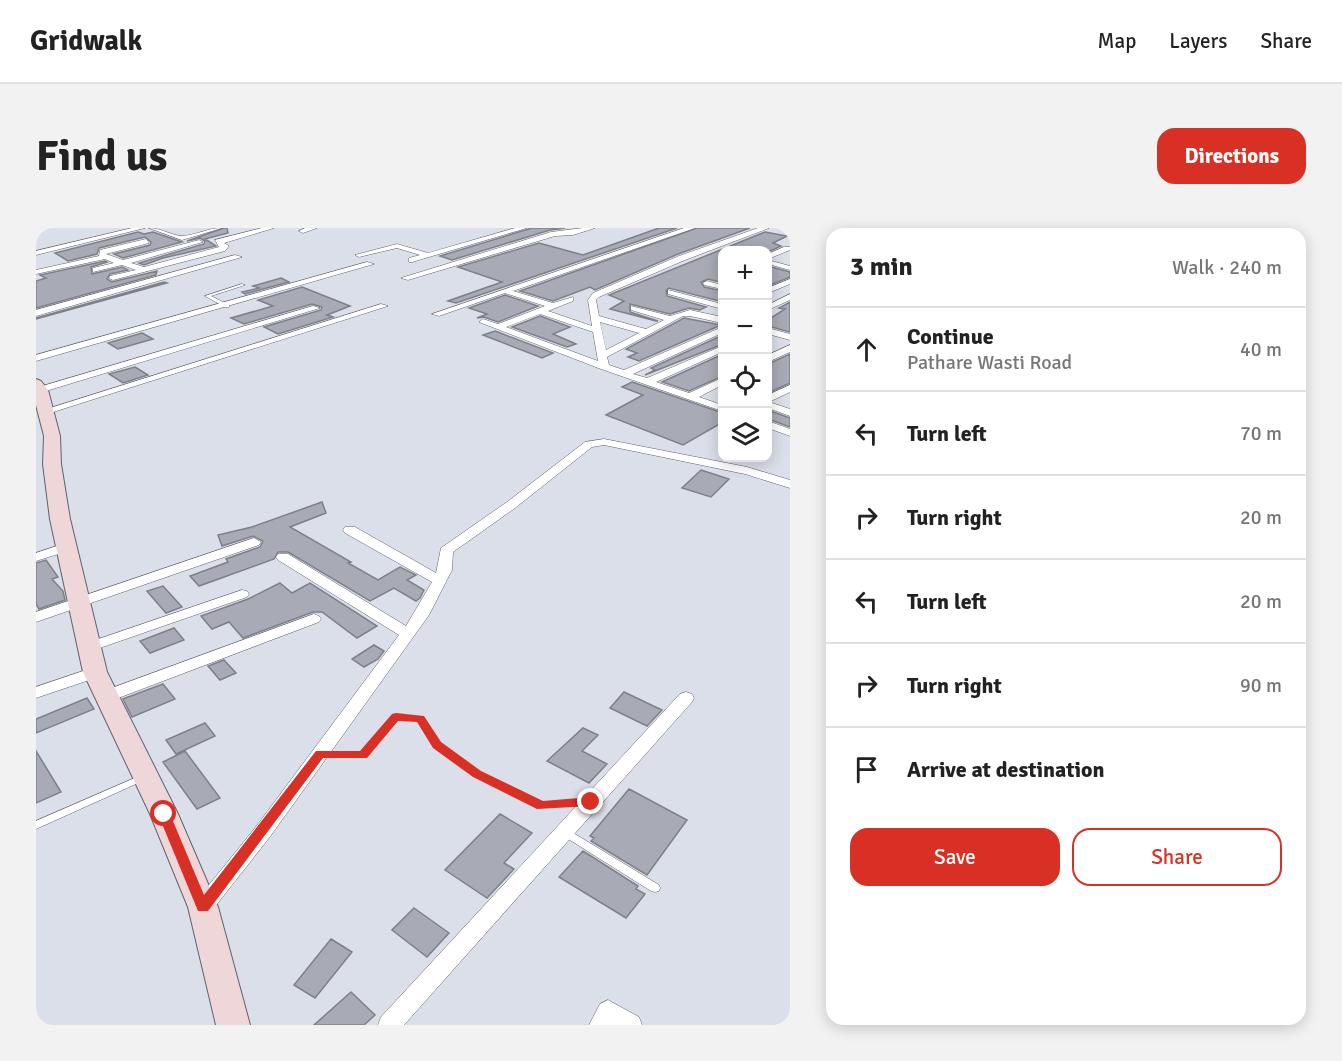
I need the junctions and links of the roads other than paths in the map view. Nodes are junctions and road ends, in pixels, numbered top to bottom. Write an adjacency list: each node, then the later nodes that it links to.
1 (141, 228): 18 (street)
2 (153, 228): 13 (street)
3 (218, 228): 13 (street)
4 (270, 228): 30 (street)
5 (313, 228): 11 (street)
6 (523, 228): 20 (street)
7 (555, 228): 12 (street)
8 (591, 228): 12 (street)
9 (691, 228): 41 (street)
10 (765, 228): 55 (street)
11 (303, 231)
12 (573, 233): 34 (street)
13 (182, 238): 16 (street)
14 (146, 241): 22 (street)
15 (199, 242): 25 (street)
16 (159, 244)
17 (787, 249): 21 (street)
18 (36, 253)
19 (359, 255): 20 (street)
20 (426, 255): 24 (street)
21 (772, 255)
22 (105, 257): 25 (street); 31 (street)
23 (238, 257): 33 (street)
24 (412, 260)
25 (122, 263): 29 (street); 30 (street)
26 (772, 263): 28 (street)
27 (370, 264): 45 (street)
28 (790, 268)
29 (96, 270)
30 (143, 270): 32 (street); 33 (street)
31 (36, 272)
32 (113, 278)
33 (161, 278): 53 (street)
34 (405, 278)
35 (790, 280): 39 (street)
36 (707, 283): 38 (street)
37 (243, 285): 45 (lane)
38 (718, 286)
39 (772, 287): 40 (street)
40 (790, 289)
41 (506, 291): 47 (street); 54 (street)
42 (671, 292): 48 (street)
43 (790, 297): 49 (street)
44 (570, 299): 47 (street)
45 (227, 306): 71 (street)
46 (384, 306): 77 (street)
47 (553, 306): 52 (street)
48 (718, 306)
49 (772, 306)
50 (316, 308): 77 (street)
51 (634, 308): 57 (street)
52 (539, 312): 60 (street); 61 (street)
53 (36, 313)
54 (436, 314)
55 (596, 318): 61 (street); 62 (street)
56 (718, 318): 57 (street)
57 (671, 319): 62 (street)
58 (483, 322): 60 (street)
59 (790, 325): 64 (street)
60 (498, 327): 72 (street)
61 (599, 331): 69 (street)
62 (646, 332): 69 (street)
63 (718, 332): 73 (street)
64 (772, 332)
65 (772, 332): 66 (street)
66 (790, 337)
67 (790, 348): 70 (street)
68 (718, 351): 74 (street)
69 (602, 356): 72 (street)
70 (772, 357)
71 (36, 358)
72 (604, 367): 73 (street)
73 (624, 374): 74 (street)
74 (646, 382): 78 (street)
75 (718, 383): 78 (street)
76 (788, 391): 79 (street)
77 (39, 394): 88 (street)
78 (690, 397): 80 (street)
79 (772, 397)
80 (718, 406)
81 (772, 406): 82 (street)
82 (790, 413)
83 (772, 426): 84 (street)
84 (790, 433)
85 (790, 484): 91 (street)
86 (350, 530): 91 (street)
87 (254, 542): 93 (street)
88 (66, 547): 89 (street); 93 (street)
89 (36, 557)
90 (283, 557): 96 (street)
91 (440, 581): 96 (street)
92 (243, 594): 97 (street)
93 (78, 602): 94 (street); 97 (street)
94 (36, 617)
95 (314, 619): 100 (street)
96 (408, 634): 106 (street)
97 (90, 647): 98 (street)
98 (95, 672): 99 (street); 100 (street)
99 (36, 693)
100 (107, 696): 102 (street)
101 (686, 698): 104 (street)
102 (146, 776): 103 (lane); 106 (street)
103 (36, 825)
104 (564, 831): 105 (lane); 108 (street)
105 (655, 888)
106 (203, 907): 107 (street)
107 (233, 1025)
108 (389, 1025)
109 (600, 1025): 110 (street)
110 (631, 1025)

